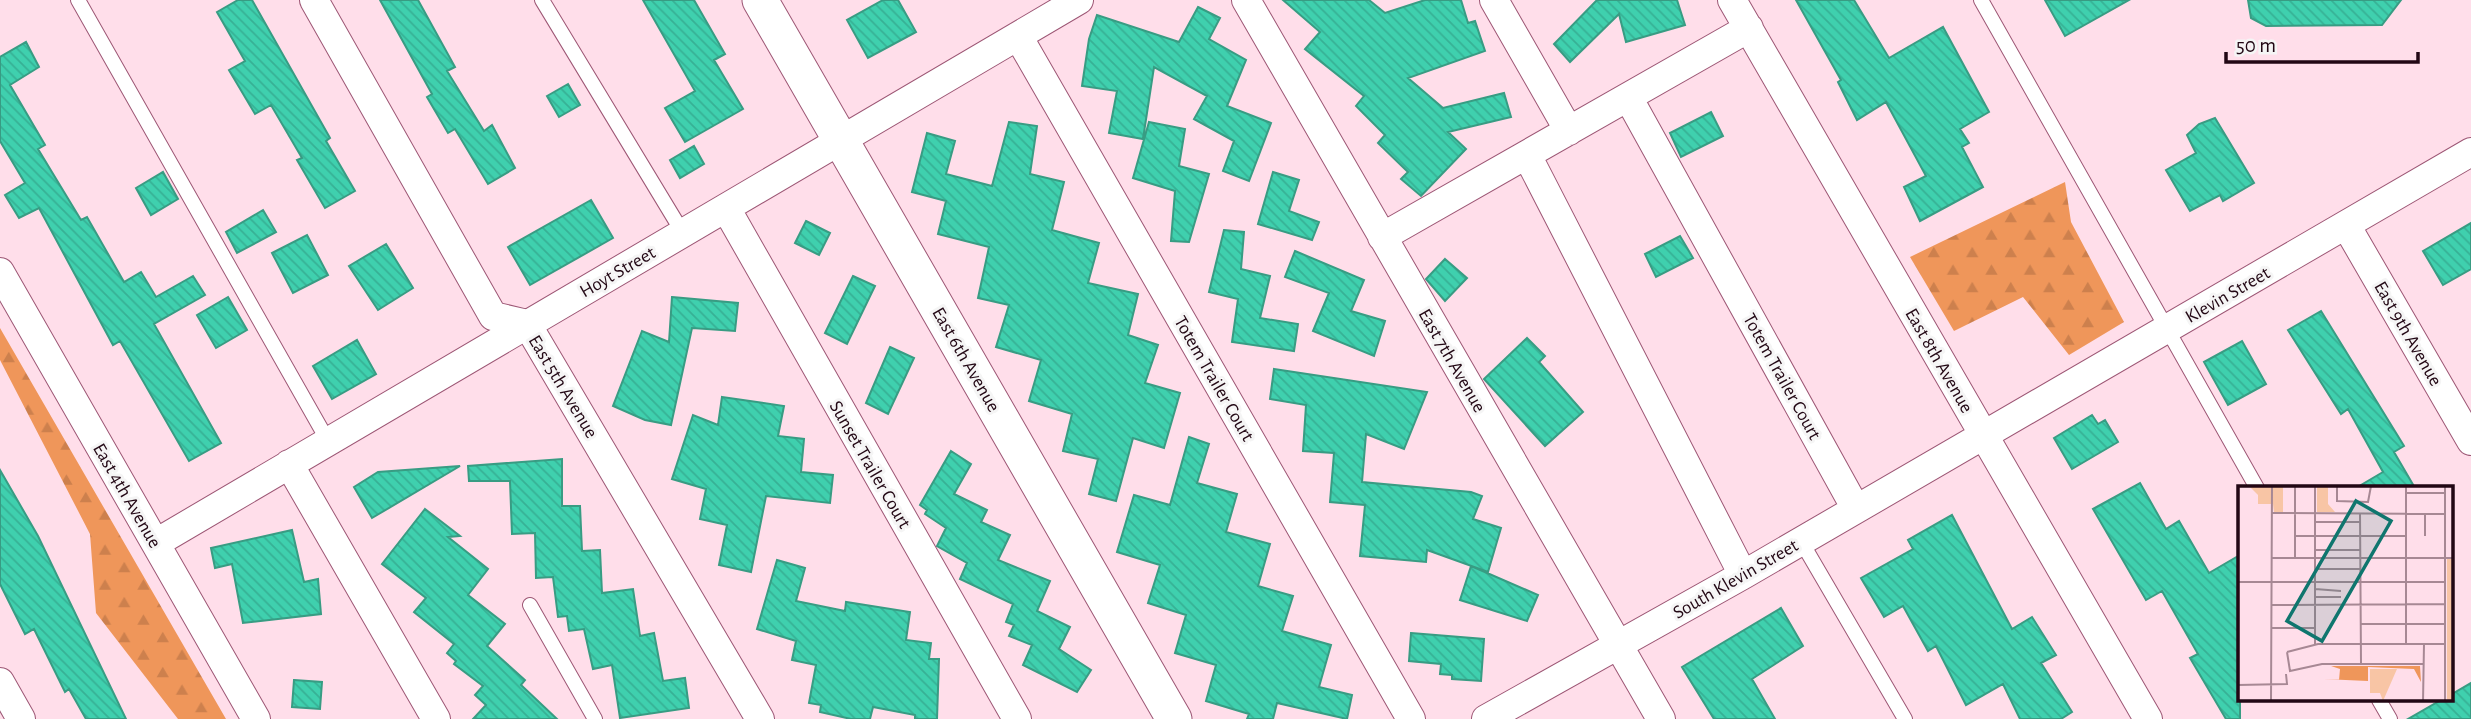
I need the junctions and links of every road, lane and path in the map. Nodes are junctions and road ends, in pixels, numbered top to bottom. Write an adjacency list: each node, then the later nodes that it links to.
1 (78, 0): 25 (lane)
2 (314, 0): 22 (street, East 5th Avenue)
3 (542, 0): 19 (lane)
4 (760, 0): 14 (street, East 6th Avenue)
5 (1079, 0): 11 (street, Hoyt Street)
6 (1246, 0): 20 (street, East 7th Avenue)
7 (1494, 0): 13 (street)
8 (1732, 0): 10 (street, East 8th Avenue)
9 (1981, 0): 23 (lane)
10 (1749, 28): 12 (street); 24 (street, East 8th Avenue)
11 (1018, 36): 14 (street, Hoyt Street); 44 (street, Totem Trailer Court)
12 (1628, 97): 13 (street); 29 (street, Totem Trailer Court)
13 (1569, 131): 16 (street)
14 (841, 141): 17 (street, Hoyt Street); 43 (street, East 6th Avenue)
15 (2471, 152): 18 (street, Klevin Street)
16 (1527, 155): 20 (street); 32 (street)
17 (726, 208): 19 (street, Hoyt Street); 42 (street, Sunset Trailer Court)
18 (2346, 225): 23 (street, Klevin Street); 26 (street, East 9th Avenue)
19 (683, 233): 22 (street, Hoyt Street)
20 (1382, 237): 34 (street, East 7th Avenue)
21 (0, 272): 31 (street, East 4th Avenue)
22 (527, 324): 25 (street, Hoyt Street); 41 (street, East 5th Avenue)
23 (2165, 329): 24 (street, Klevin Street); 28 (lane)
24 (1983, 435): 29 (street, South Klevin Street); 48 (street, East 8th Avenue)
25 (328, 441): 27 (street, Hoyt Street)
26 (2471, 441)
27 (289, 464): 31 (street, Hoyt Street); 39 (street)
28 (2256, 486)
29 (1856, 509): 30 (street, South Klevin Street)
30 (1801, 541): 32 (street, South Klevin Street); 47 (lane)
31 (156, 543): 38 (street, East 4th Avenue)
32 (1743, 575): 34 (street, South Klevin Street)
33 (530, 605): 40 (lane)
34 (1618, 645): 45 (street, South Klevin Street); 46 (street, East 7th Avenue)
35 (0, 682): 37 (street)
36 (2380, 702): 49 (lane)
37 (21, 719)
38 (256, 719)
39 (436, 719)
40 (595, 719)
41 (760, 719)
42 (1017, 719)
43 (1174, 719)
44 (1411, 719)
45 (1486, 719)
46 (1661, 719)
47 (1905, 719)
48 (2148, 719)
49 (2390, 719)

